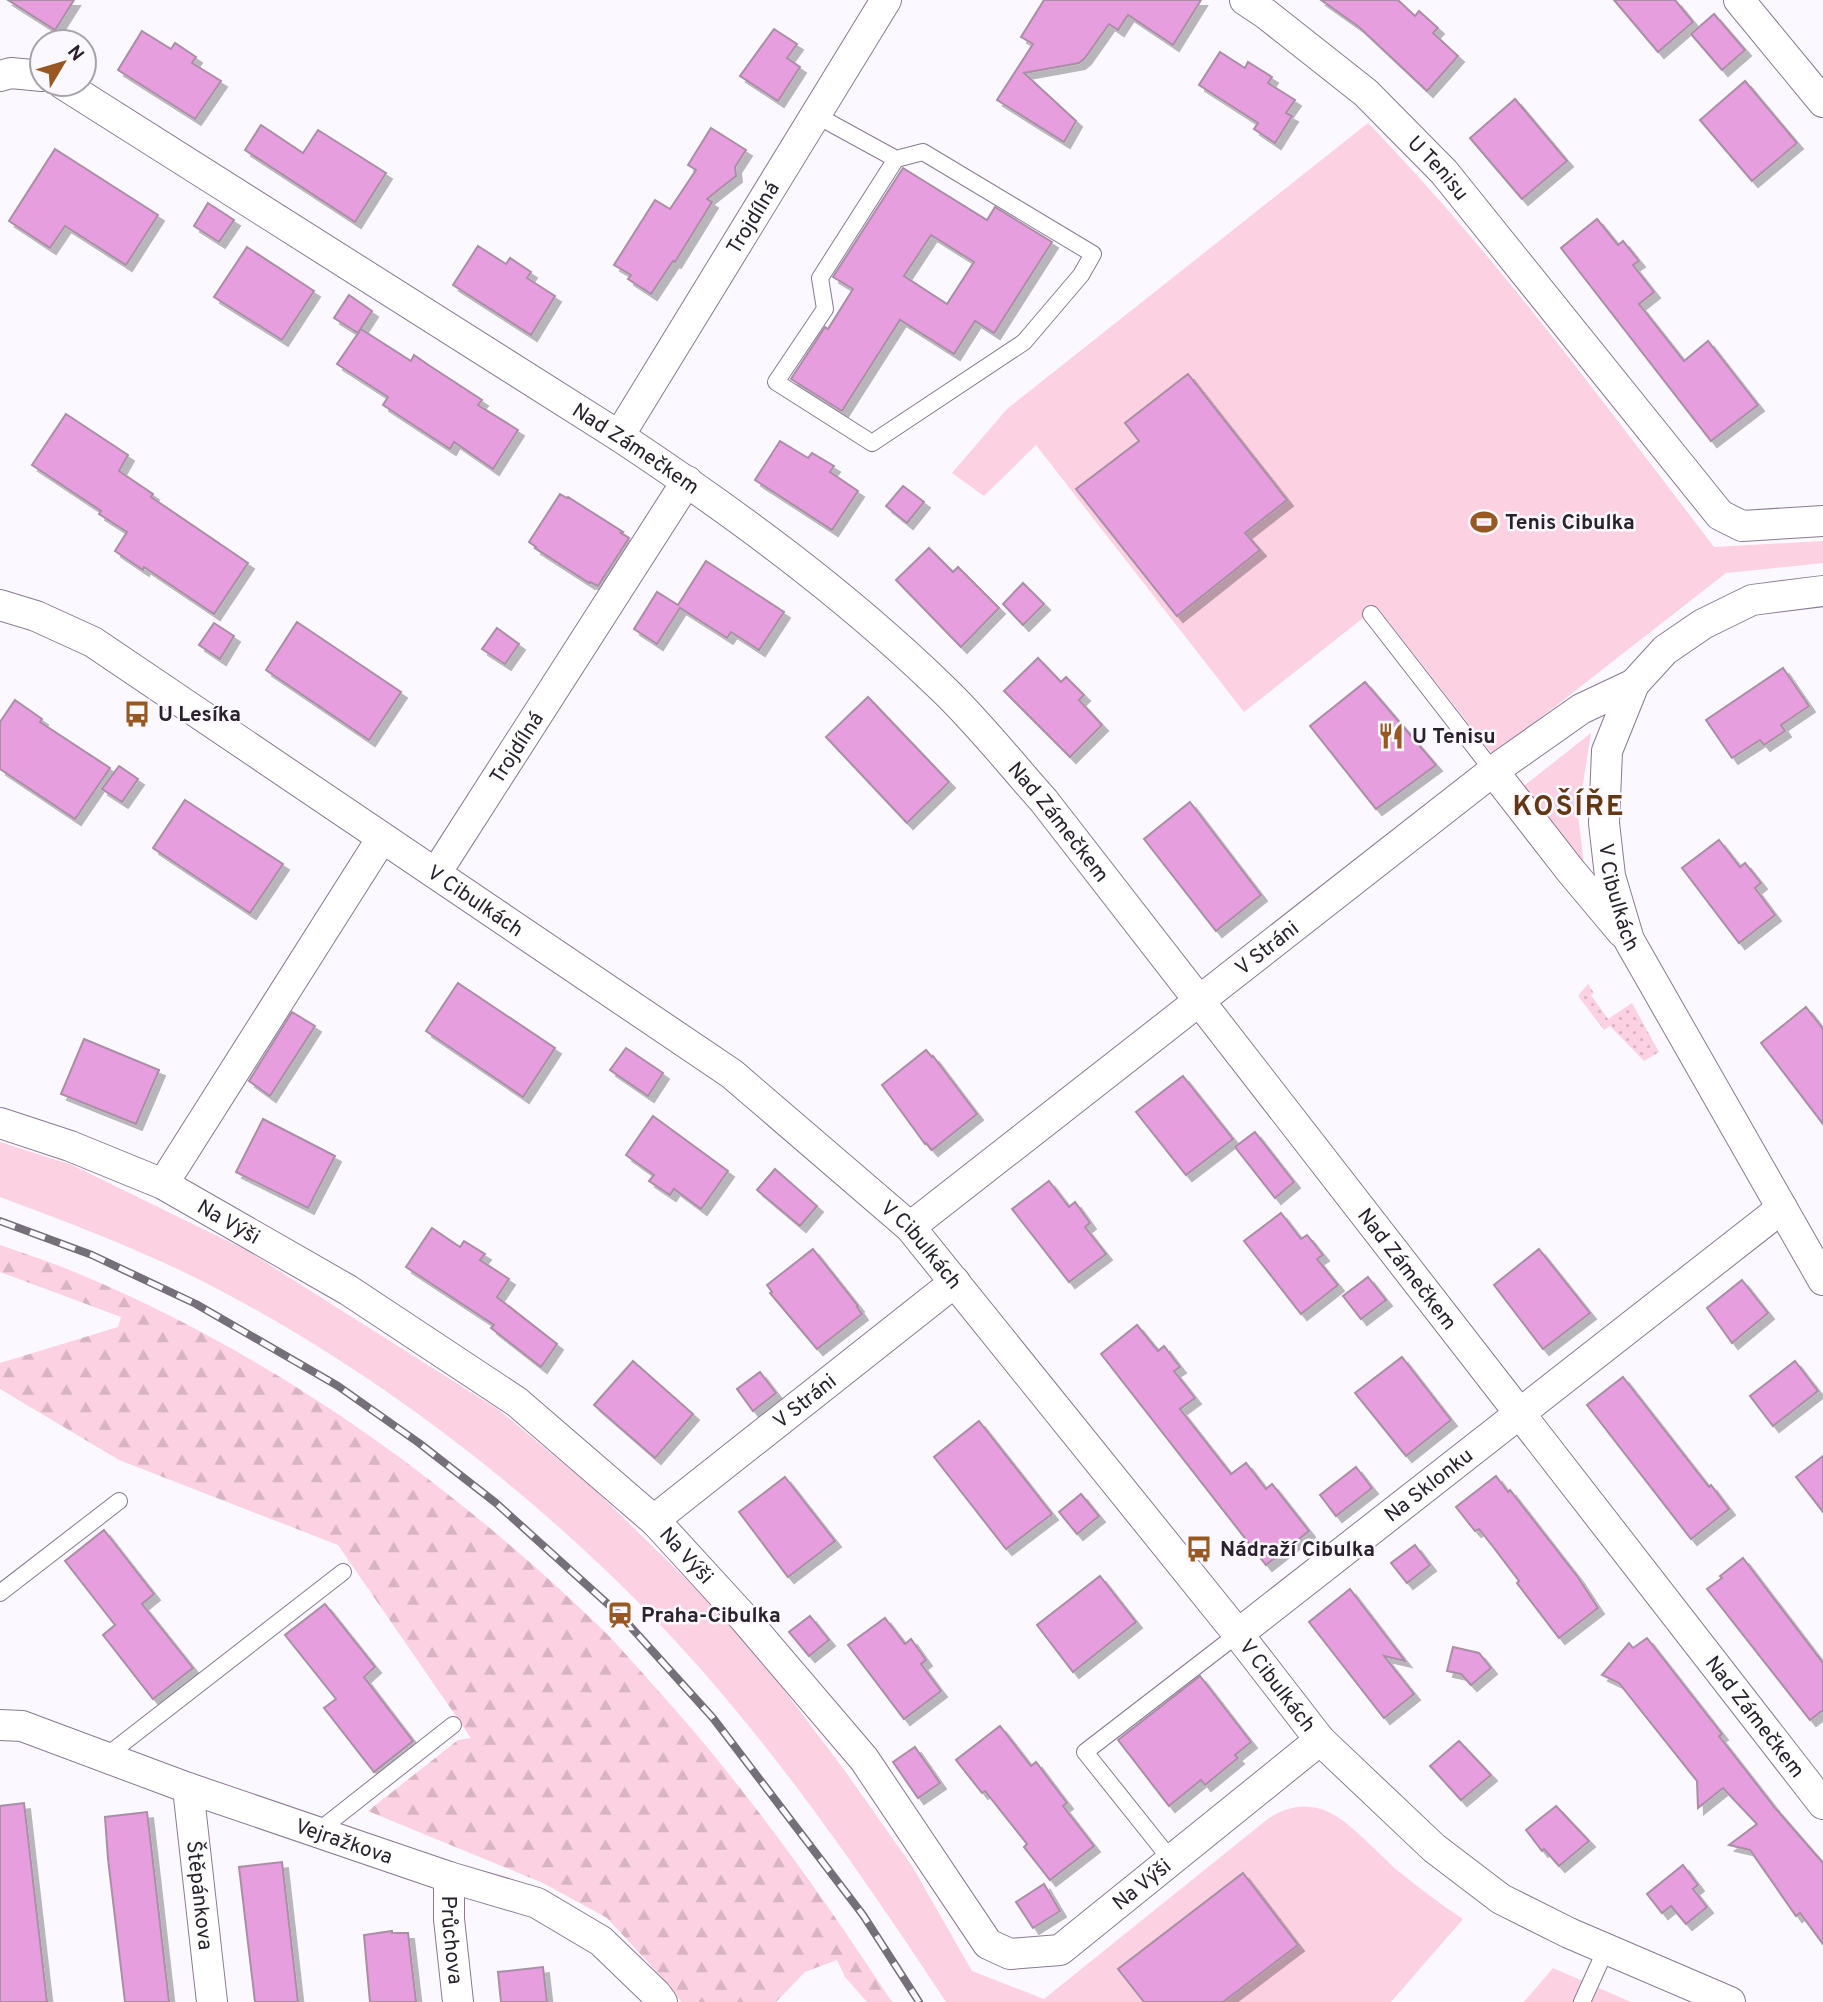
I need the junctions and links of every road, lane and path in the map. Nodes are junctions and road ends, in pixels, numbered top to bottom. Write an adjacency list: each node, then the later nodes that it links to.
1 (886, 0): 8 (street, Trojdílná)
2 (1245, 0): 12 (street, U Tenisu)
3 (1738, 0): 7 (street)
4 (4, 67): 5 (street)
5 (28, 73)
6 (85, 98): 10 (street, Nad Zámečkem)
7 (1823, 102)
8 (810, 112): 9 (lane); 10 (street, Trojdílná)
9 (896, 159): 9 (lane)
10 (619, 436): 11 (street, Nad Zámečkem)
11 (687, 481): 19 (street, Trojdílná); 21 (street, Nad Zámečkem)
12 (1823, 521)
13 (1823, 591): 16 (street, V Cibulkách)
14 (0, 605): 18 (street, V Cibulkách)
15 (1371, 614): 17 (lane)
16 (1634, 684): 17 (street, V Stráni); 20 (street, V Cibulkách)
17 (1493, 771): 20 (street); 21 (street, V Stráni)
18 (382, 838): 19 (street, V Cibulkách); 23 (street)
19 (436, 873): 25 (street, V Cibulkách)
20 (1629, 940): 24 (street, V Cibulkách)
21 (1199, 1001): 25 (street, V Stráni); 28 (street, Nad Zámečkem)
22 (0, 1123): 23 (street, Na Výši)
23 (163, 1184): 30 (street, Na Výši)
24 (1782, 1208): 26 (street, V Cibulkách); 28 (street, Na Sklonku)
25 (910, 1227): 27 (street, V Cibulkách)
26 (1823, 1280)
27 (956, 1282): 30 (street, V Stráni); 33 (street, V Cibulkách)
28 (1520, 1414): 33 (street, Na Sklonku); 39 (street, Nad Zámečkem)
29 (119, 1501): 32 (lane)
30 (656, 1522): 41 (street, Na Výši)
31 (343, 1572): 37 (lane)
32 (0, 1593)
33 (1238, 1634): 36 (street, V Cibulkách); 41 (lane, Na Sklonku)
34 (0, 1724): 37 (street, Vejražkova)
35 (453, 1725): 40 (lane)
36 (1320, 1740): 41 (street, Na Výši); 43 (street, V Cibulkách)
37 (105, 1757): 38 (street, Vejražkova)
38 (188, 1788): 40 (street, Vejražkova); 44 (street, Štěpánkova)
39 (1823, 1804)
40 (317, 1832): 42 (street, Vejražkova)
41 (1172, 1861)
42 (449, 1877): 45 (street, Průchova); 46 (street, Vejražkova)
43 (1606, 1949): 47 (lane); 48 (street, V Cibulkách)
44 (212, 2002)
45 (458, 2002)
46 (662, 2002)
47 (1582, 2002)
48 (1730, 2002)

